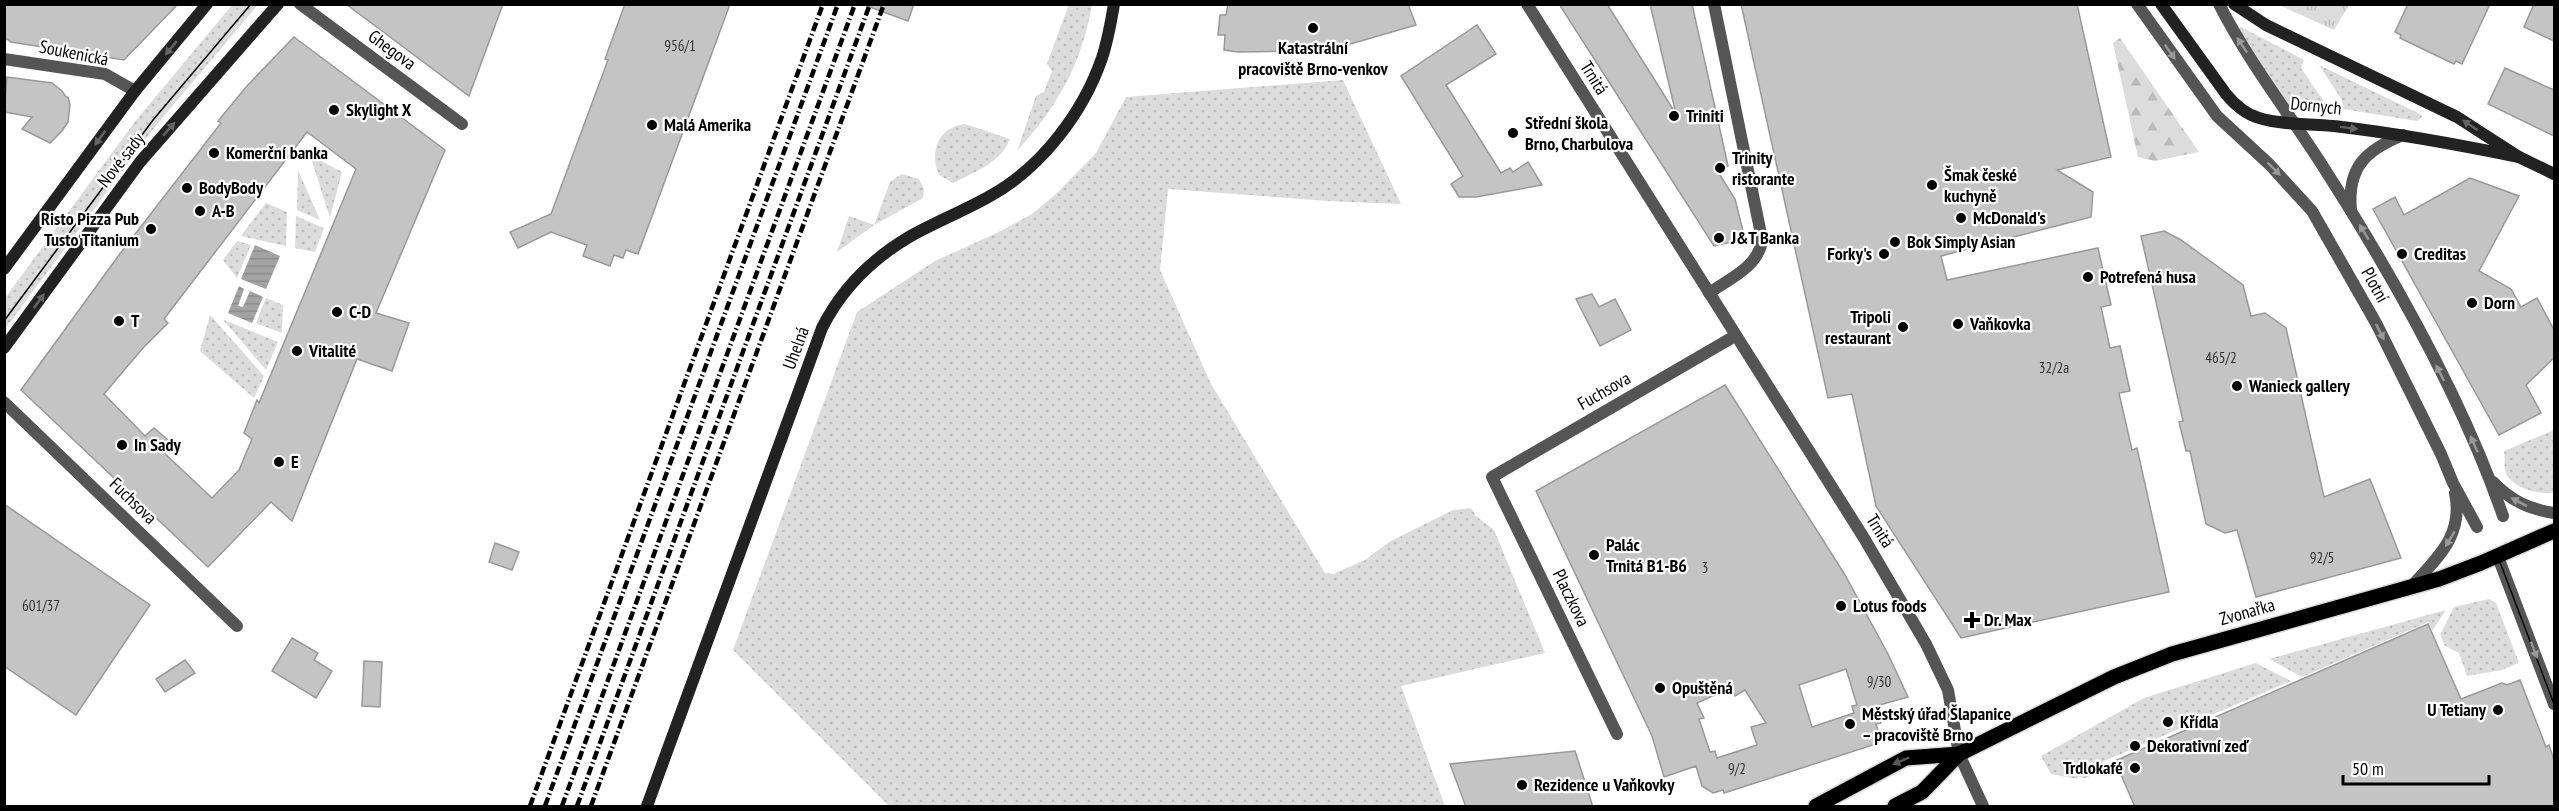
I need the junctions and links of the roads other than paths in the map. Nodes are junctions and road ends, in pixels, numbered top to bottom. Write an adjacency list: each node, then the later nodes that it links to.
1 (207, 4): 12 (main road, Nové sady, one-way to 12)
2 (278, 4): 22 (main road, Nové sady, one-way to 2)
3 (300, 4): 14 (street, Ghegova)
4 (1114, 4): 37 (main road, Uhelná)
5 (1527, 4): 20 (street, Trnitá)
6 (2137, 4): 26 (street, Plotní, one-way to 26)
7 (2161, 4): 13 (main road, Dornych)
8 (2219, 4): 13 (street, Plotní, one-way to 8)
9 (2234, 4): 16 (main road, Dornych, one-way to 9)
10 (1715, 10): 20 (street)
11 (4, 59): 12 (street, Soukenická)
12 (135, 91): 19 (main road, Nové sady, one-way to 19)
13 (2291, 122): 15 (main road, Dornych, one-way to 15); 18 (street, Plotní)
14 (462, 124)
15 (2403, 135): 16 (main road, Dornych); 18 (street)
16 (2519, 157): 17 (main road, Dornych)
17 (2554, 174)
18 (2351, 211): 25 (street, Plotní, one-way to 18)
19 (4, 269)
20 (1708, 293): 21 (street, Trnitá)
21 (1735, 336): 24 (street, Fuchsova); 36 (street, Trnitá)
22 (4, 348)
23 (4, 402): 33 (street, Fuchsova)
24 (1492, 477): 35 (street, Placzkova)
25 (2490, 479): 27 (street, Plotní, one-way to 25); 28 (street, Plotní)
26 (2453, 483): 29 (street, Plotní); 32 (street, Plotní, one-way to 32)
27 (2554, 513)
28 (2503, 516)
29 (2477, 527)
30 (2554, 531): 31 (main road, Zvonařka)
31 (2498, 556): 32 (main road, Zvonařka); 34 (street, one-way to 34)
32 (2410, 588): 36 (main road, Zvonařka)
33 (237, 626)
34 (2554, 704)
35 (1617, 734)
36 (1959, 754): 38 (main road, one-way to 38); 39 (main road); 40 (street, Trnitá)
37 (647, 807)
38 (1816, 807)
39 (1895, 807)
40 (1983, 807)

